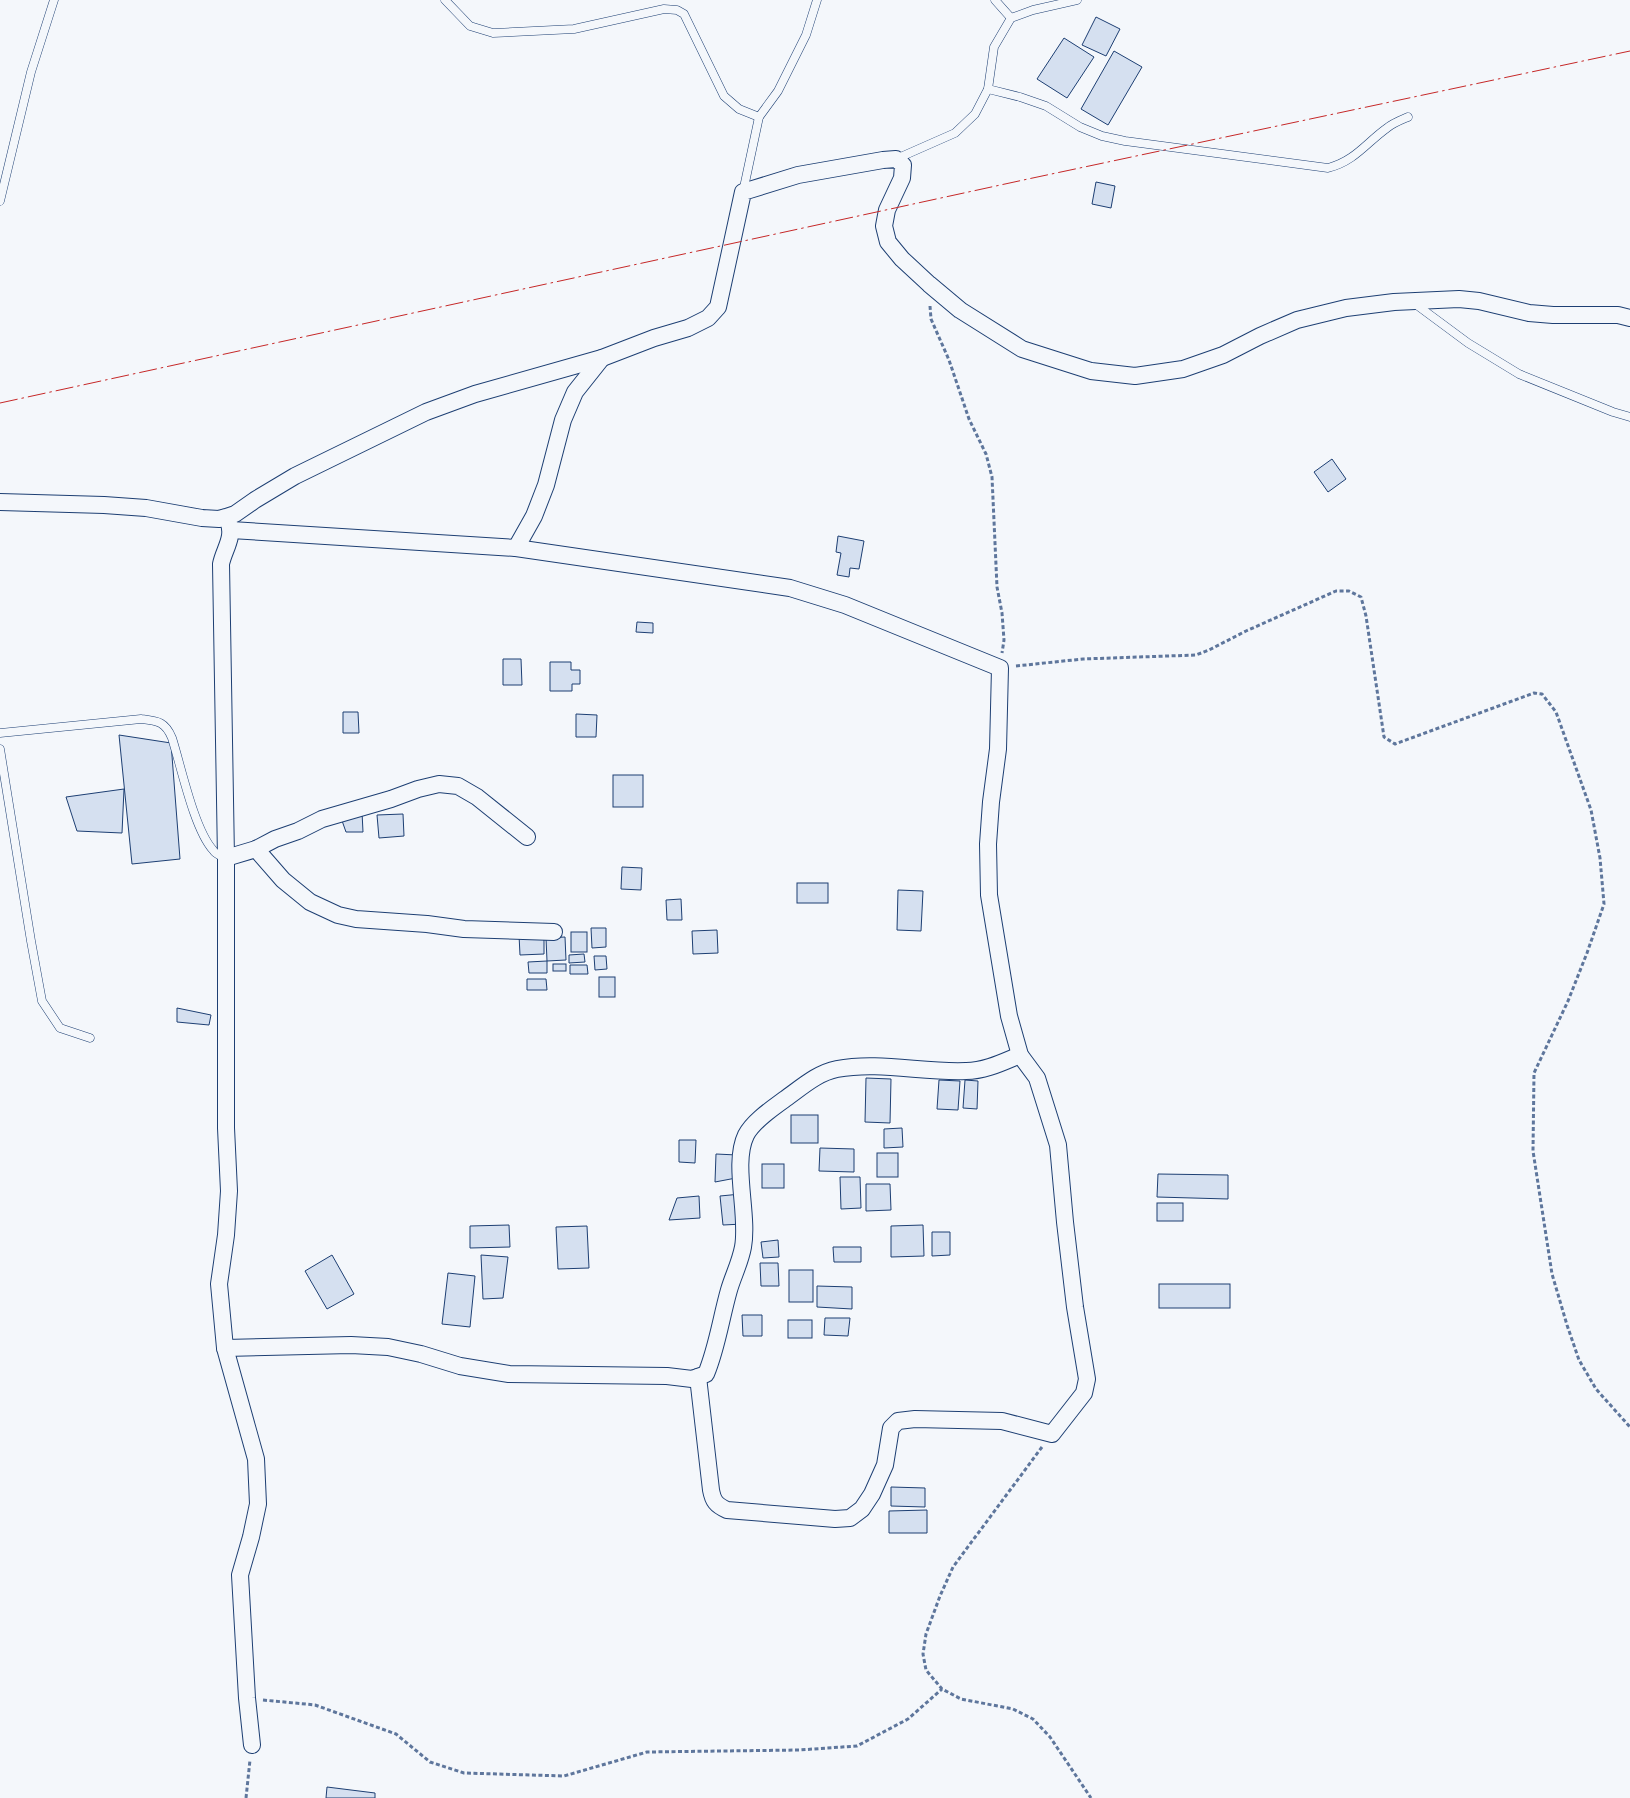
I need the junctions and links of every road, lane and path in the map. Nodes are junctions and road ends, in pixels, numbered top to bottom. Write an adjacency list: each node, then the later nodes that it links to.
1 (54, 0): 12 (lane)
2 (445, 0): 8 (lane)
3 (817, 0): 8 (lane)
4 (995, 0): 6 (lane)
5 (1078, 0): 6 (lane)
6 (1011, 18): 7 (lane)
7 (988, 90): 9 (lane); 10 (lane)
8 (759, 117): 11 (lane)
9 (1408, 117)
10 (896, 159): 11 (street); 13 (street)
11 (742, 192): 16 (street)
12 (0, 202)
13 (929, 284): 14 (street); 21 (path)
14 (1410, 300): 15 (street); 17 (lane)
15 (1626, 314)
16 (602, 358): 19 (street); 20 (street)
17 (1630, 417)
18 (0, 502): 19 (street)
19 (229, 524): 20 (street); 26 (street)
20 (516, 548): 21 (street)
21 (1000, 668): 29 (street); 32 (path)
22 (0, 733): 26 (lane)
23 (0, 749): 28 (lane)
24 (527, 837): 25 (street)
25 (256, 849): 26 (street); 27 (street)
26 (226, 858): 30 (street)
27 (554, 932)
28 (90, 1038)
29 (1020, 1055): 31 (street); 33 (street)
30 (225, 1348): 31 (street); 35 (street)
31 (698, 1377): 33 (street)
32 (1630, 1427)
33 (1052, 1434): 34 (path)
34 (942, 1689): 35 (path); 38 (path)
35 (247, 1698): 36 (street)
36 (252, 1745): 37 (path)
37 (246, 1798)
38 (1091, 1798)

